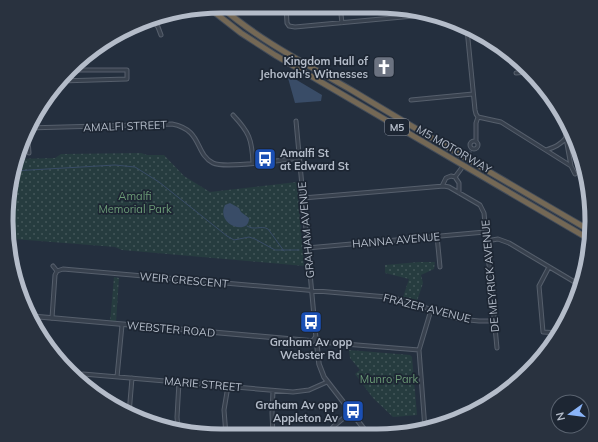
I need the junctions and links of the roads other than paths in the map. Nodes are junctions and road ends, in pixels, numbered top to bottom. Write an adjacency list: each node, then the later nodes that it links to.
1 (216, 13): 38 (highway, M5 MOTORWAY / M5)
2 (229, 13): 35 (highway, M5 MOTORWAY / M5)
3 (286, 13): 6 (street)
4 (341, 13): 6 (street)
5 (412, 16): 6 (street)
6 (342, 23)
7 (155, 24): 9 (street)
8 (467, 33): 14 (street)
9 (161, 35)
10 (78, 70): 13 (street)
11 (522, 72): 12 (street)
12 (516, 73)
13 (68, 81)
14 (473, 94): 15 (street); 17 (street)
15 (411, 100)
16 (233, 115): 27 (street)
17 (478, 117): 22 (street); 24 (street)
18 (296, 121): 26 (street, GRAHAM AVENUE)
19 (35, 128): 27 (street, AMALFI STREET)
20 (566, 133): 21 (street)
21 (566, 138): 24 (street); 28 (street)
22 (476, 141): 22 (street)
23 (28, 143): 25 (street)
24 (546, 150): 28 (street)
25 (29, 154)
26 (300, 158): 27 (street, AMALFI STREET); 34 (street, GRAHAM AVENUE)
27 (253, 163)
28 (571, 166): 30 (street)
29 (461, 169): 31 (street)
30 (575, 174)
31 (455, 177): 32 (street); 33 (street)
32 (442, 186): 33 (street, DE MEYRICK AVENUE); 34 (street)
33 (459, 193): 36 (street, DE MEYRICK AVENUE)
34 (303, 198): 40 (street, GRAHAM AVENUE)
35 (585, 228)
36 (485, 232): 37 (street, HANNA AVENUE); 39 (street, DE MEYRICK AVENUE)
37 (437, 236): 40 (street, HANNA AVENUE); 42 (street)
38 (585, 236)
39 (486, 241): 43 (street); 50 (street, DE MEYRICK AVENUE)
40 (307, 248): 46 (street, GRAHAM AVENUE)
41 (53, 266): 44 (street)
42 (440, 267)
43 (549, 267): 45 (street); 52 (street)
44 (57, 271): 46 (street, WEIR CRESCENT); 49 (street)
45 (576, 283)
46 (312, 291): 47 (street, FRAZER AVENUE); 53 (street, GRAHAM AVENUE)
47 (431, 310): 50 (street, FRAZER AVENUE); 57 (street)
48 (36, 317): 49 (street, WEBSTER ROAD)
49 (52, 318): 51 (street, WEBSTER ROAD)
50 (494, 320): 56 (street, DE MEYRICK AVENUE)
51 (122, 325): 53 (street, WEBSTER ROAD); 59 (street)
52 (553, 333)
53 (314, 339): 54 (street); 55 (street)
54 (320, 342): 55 (street); 57 (street)
55 (317, 346): 62 (street)
56 (497, 348)
57 (419, 350): 67 (street)
58 (81, 375): 59 (street, MARIE STREET)
59 (117, 377): 60 (street, MARIE STREET)
60 (132, 378): 61 (street, MARIE STREET); 65 (street)
61 (179, 382): 63 (street, MARIE STREET); 68 (street)
62 (327, 382): 64 (street, MARIE STREET); 66 (street)
63 (228, 386): 64 (street, MARIE STREET); 69 (street)
64 (273, 391): 70 (street)
65 (129, 408)
66 (351, 412): 71 (street); 72 (street)
67 (425, 423)
68 (178, 424)
69 (226, 429)
70 (273, 429)
71 (331, 429)
72 (364, 429)

